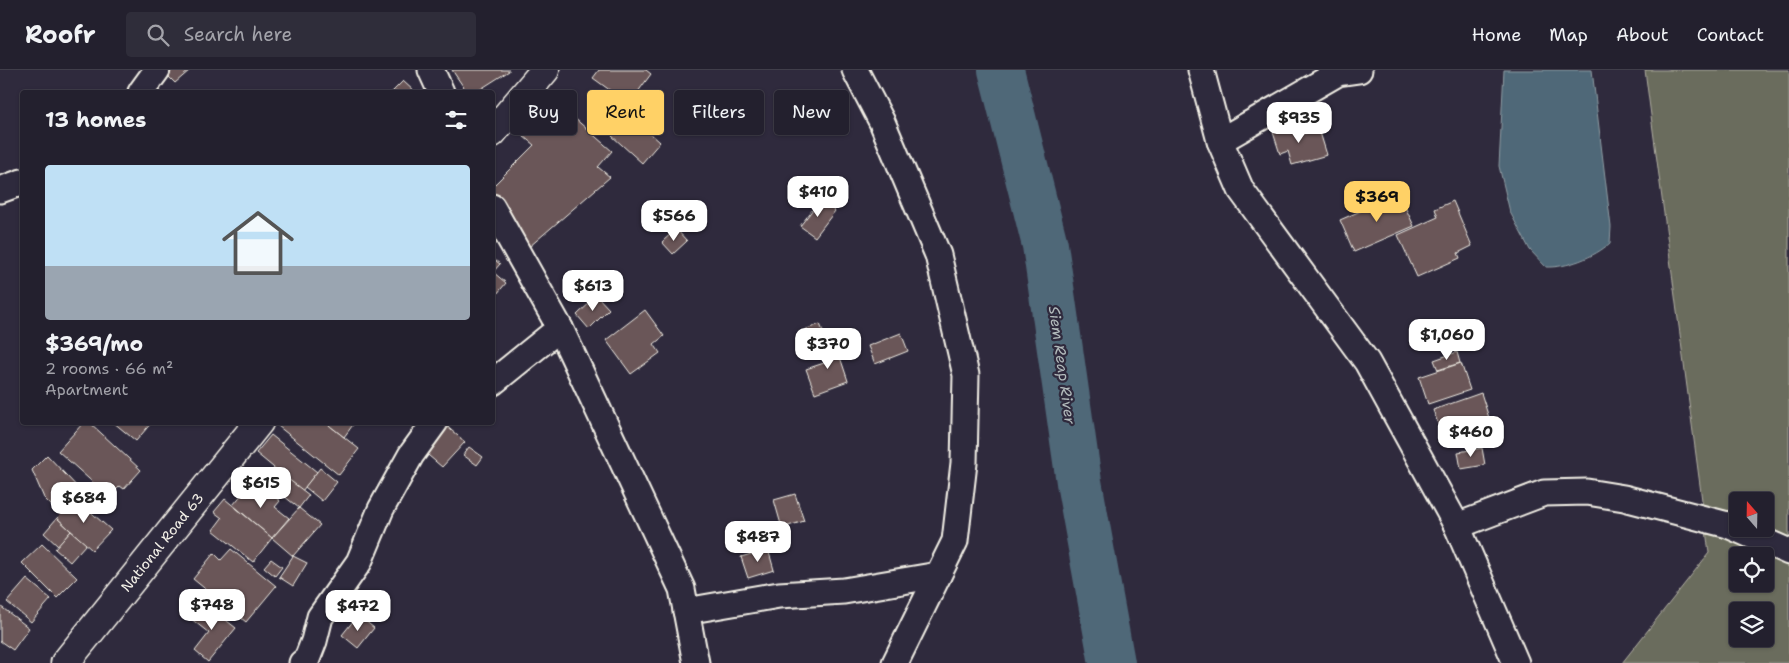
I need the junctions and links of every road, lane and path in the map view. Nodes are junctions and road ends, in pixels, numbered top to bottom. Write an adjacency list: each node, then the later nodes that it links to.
1 (157, 70): 7 (street)
2 (432, 70): 8 (street)
3 (545, 70): 9 (street)
4 (855, 70): 20 (street)
5 (1201, 70): 10 (street)
6 (1358, 70): 10 (street)
7 (142, 90)
8 (440, 90)
9 (495, 130)
10 (1220, 141): 18 (street)
11 (20, 183): 12 (street)
12 (0, 190)
13 (495, 212): 14 (street)
14 (560, 328): 15 (street); 21 (street)
15 (495, 381)
16 (257, 425): 22 (street, National Road 63)
17 (433, 425): 23 (street)
18 (1457, 526): 19 (street); 26 (street)
19 (1789, 552)
20 (938, 575): 21 (street); 25 (street)
21 (686, 611): 24 (street)
22 (65, 663)
23 (302, 663)
24 (696, 663)
25 (895, 663)
26 (1516, 663)

